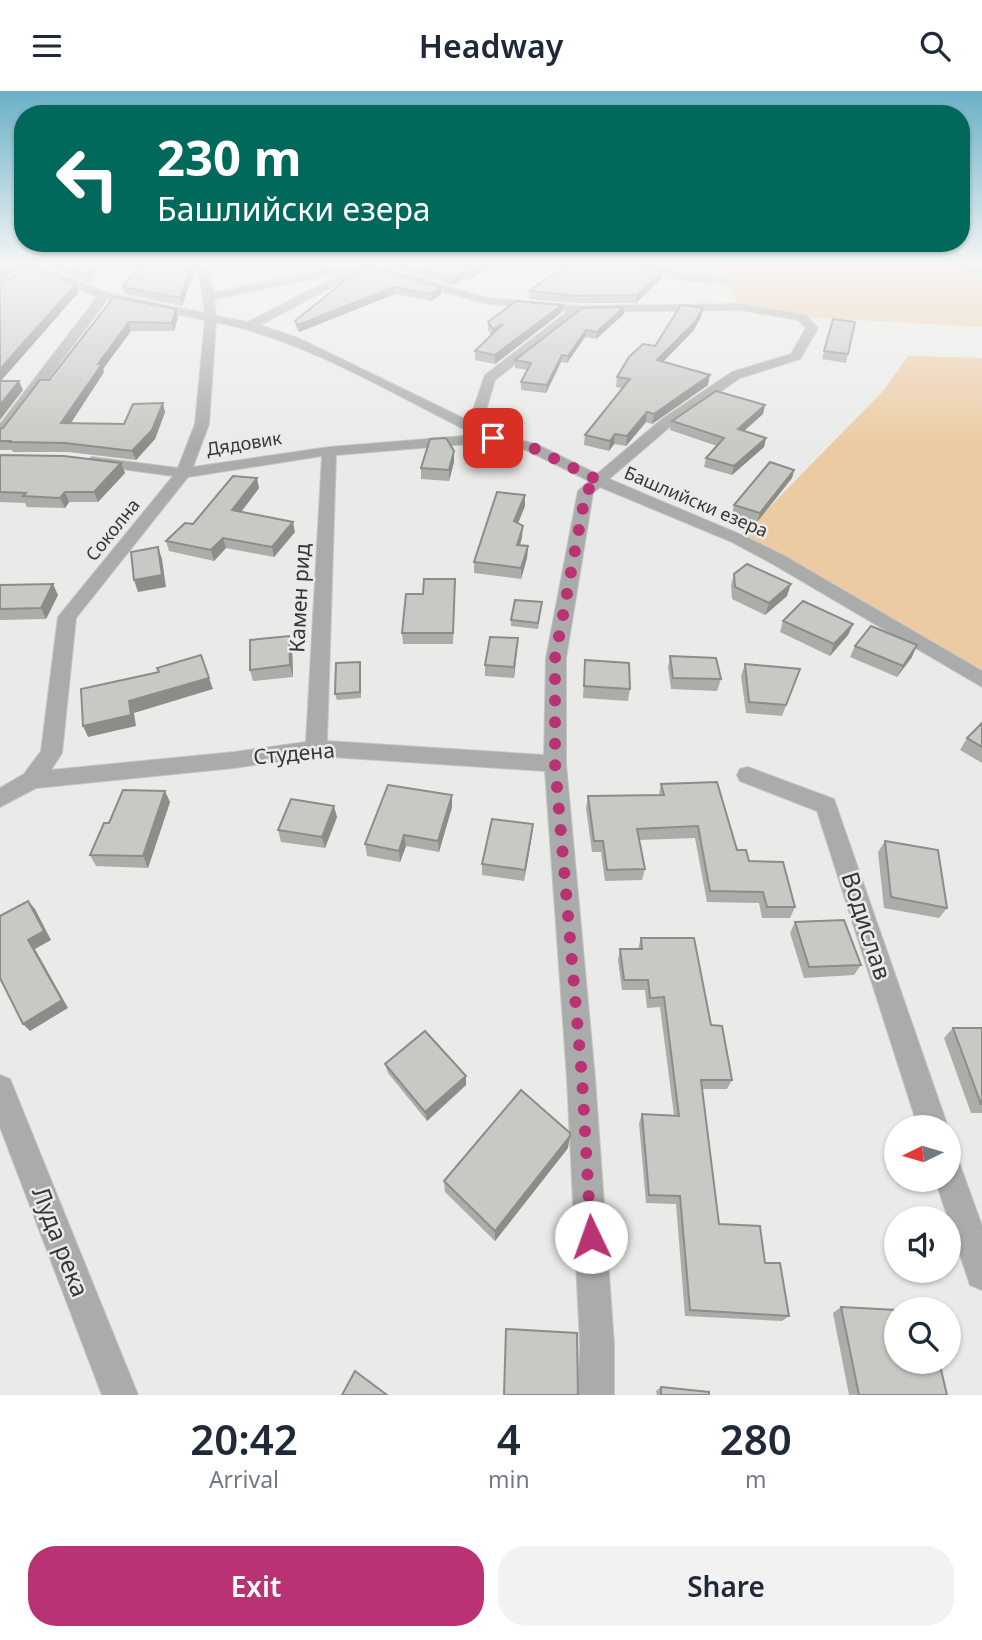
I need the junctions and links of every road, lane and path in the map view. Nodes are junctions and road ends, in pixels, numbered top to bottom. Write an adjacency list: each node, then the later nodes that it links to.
1 (82, 325): 7 (street)
2 (210, 325): 11 (street, Соколна)
3 (250, 325): 6 (street, Башлийски езера)
4 (558, 325): 6 (street)
5 (809, 325): 12 (street)
6 (474, 428): 8 (street, Башлийски езера)
7 (0, 433)
8 (493, 438): 9 (street, Дядовик); 12 (street, Башлийски езера)
9 (329, 451): 11 (street, Дядовик); 14 (street, Камен рид)
10 (81, 460): 11 (street, Дядовик)
11 (183, 473): 17 (street, Соколна)
12 (600, 481): 13 (street, Башлийски езера); 15 (street)
13 (982, 680)
14 (316, 748): 15 (street, Студена); 17 (street, Студена)
15 (555, 764): 24 (street)
16 (747, 775): 20 (street, Водислав)
17 (33, 780): 18 (street, Соколна)
18 (0, 798)
19 (0, 1089): 23 (street, Луда река)
20 (929, 1115)
21 (954, 1192): 22 (street)
22 (982, 1273)
23 (120, 1395)
24 (596, 1395)

